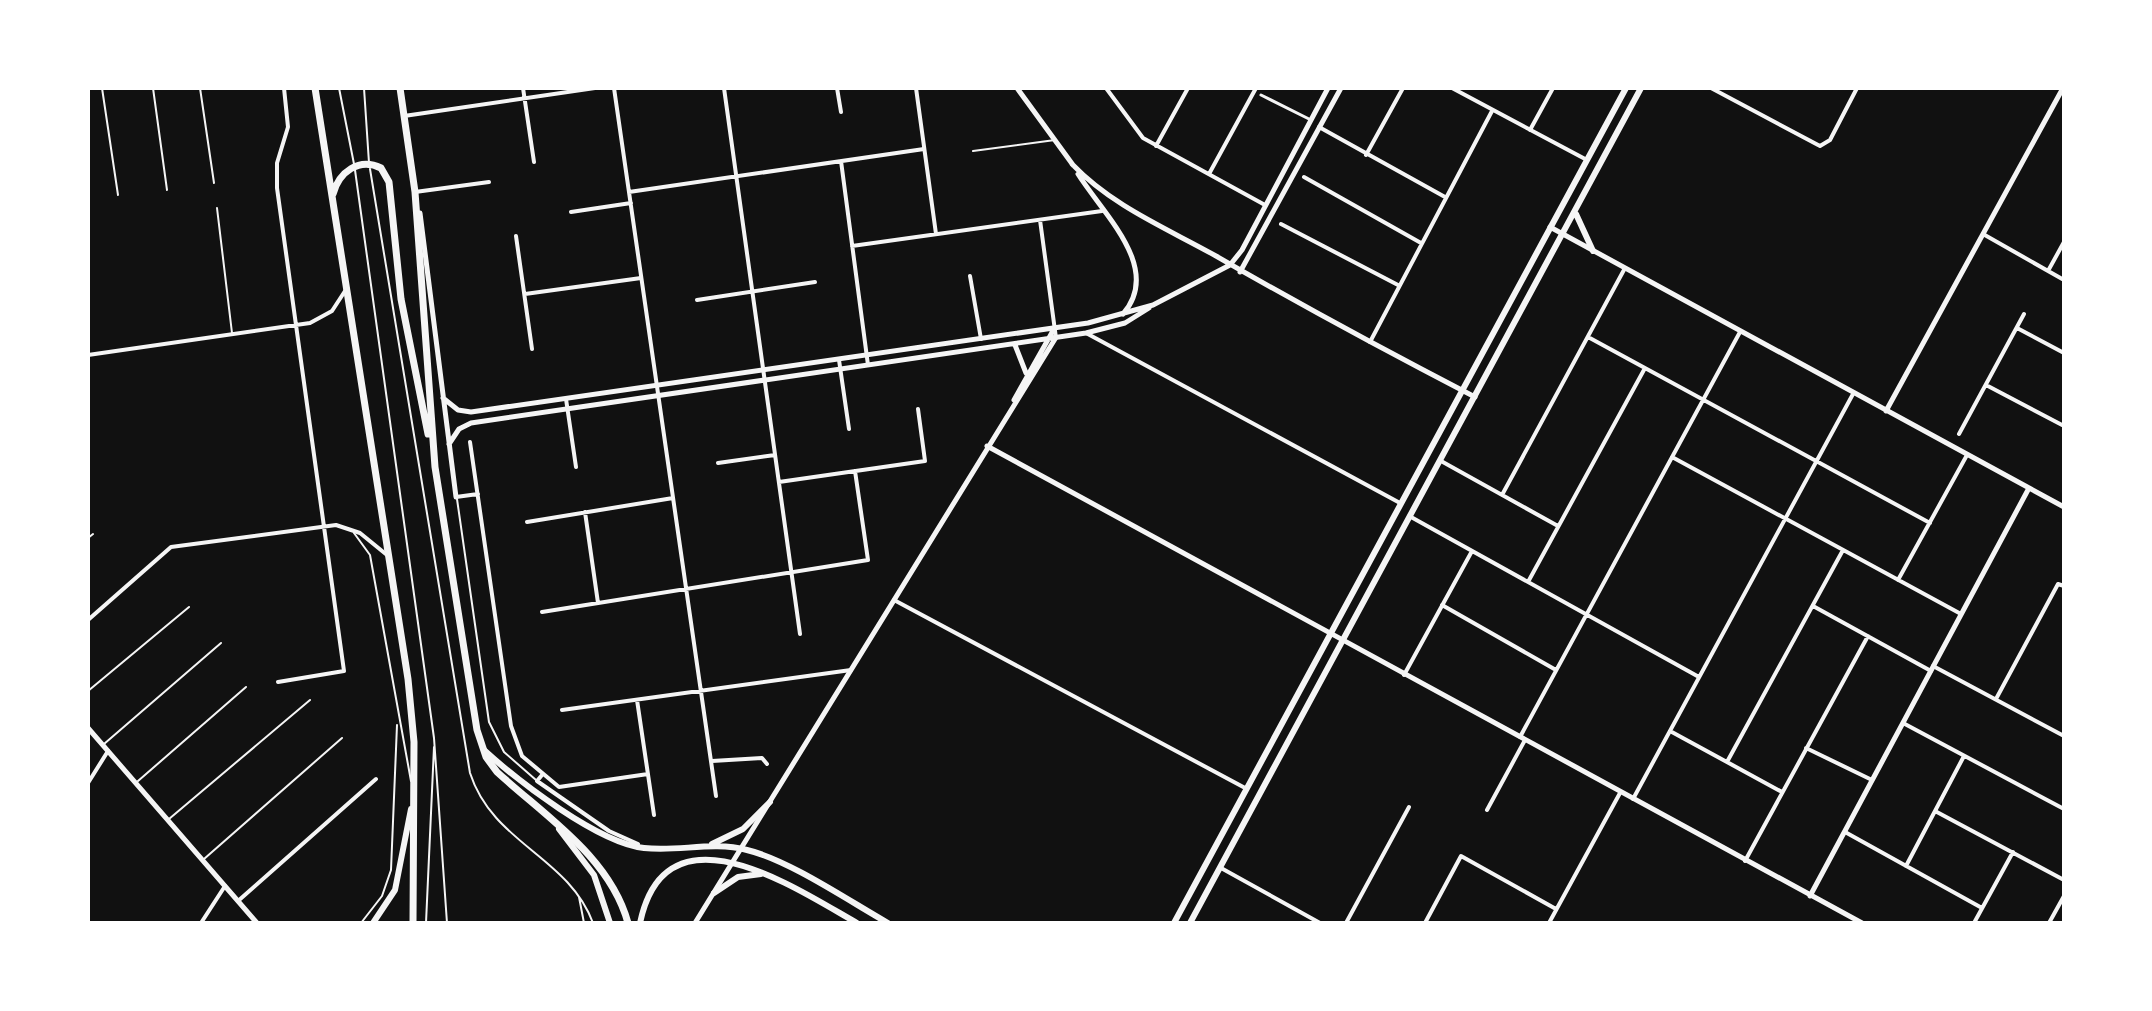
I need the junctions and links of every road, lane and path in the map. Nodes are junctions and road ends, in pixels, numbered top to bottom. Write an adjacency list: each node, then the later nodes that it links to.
1 (102, 88): 60 (lane)
2 (153, 88): 57 (lane)
3 (200, 88): 56 (lane)
4 (284, 88): 96 (street)
5 (315, 88): 61 (highway)
6 (339, 88): 50 (lane)
7 (364, 88): 48 (lane)
8 (400, 88): 34 (highway)
9 (523, 88): 31 (street)
10 (595, 88): 31 (street)
11 (614, 88): 59 (street)
12 (724, 88): 53 (street)
13 (837, 88): 33 (street)
14 (916, 88): 40 (street)
15 (1017, 88): 38 (street)
16 (1106, 88): 39 (street)
17 (1256, 88): 52 (street)
18 (1328, 88): 35 (street)
19 (1341, 88): 36 (street)
20 (1403, 88): 43 (street)
21 (1452, 88): 29 (street)
22 (1553, 88): 37 (street)
23 (1626, 88): 45 (main road)
24 (1641, 88): 68 (main road)
25 (1711, 88): 26 (street)
26 (1857, 88)
27 (2063, 88): 73 (street)
28 (1187, 89): 39 (street)
29 (1461, 90): 32 (street)
30 (1261, 95): 35 (street)
31 (525, 98): 34 (street); 47 (street)
32 (1492, 111): 37 (street); 62 (street)
33 (841, 112)
34 (404, 116): 58 (highway)
35 (1311, 120): 42 (street)
36 (1319, 127): 43 (street); 44 (street)
37 (1530, 130): 45 (street)
38 (1055, 140): 41 (lane); 49 (street)
39 (1156, 146): 52 (street)
40 (924, 149): 46 (street); 72 (street)
41 (973, 151)
42 (1292, 155): 44 (street); 64 (street)
43 (1366, 155): 62 (street)
44 (1302, 160): 51 (street)
45 (1587, 160): 71 (main road)
46 (841, 161): 53 (street); 78 (street)
47 (534, 162)
48 (369, 164): 50 (highway); 144 (highway); 250 (lane)
49 (1072, 164): 66 (street); 80 (street)
50 (355, 166): 61 (highway); 206 (lane)
51 (1295, 172): 54 (street); 83 (street)
52 (1209, 174): 64 (street)
53 (736, 177): 59 (street); 90 (street)
54 (1304, 177): 77 (street)
55 (489, 182): 58 (street)
56 (214, 183)
57 (167, 190)
58 (415, 192): 124 (street); 144 (highway)
59 (629, 192): 63 (street)
60 (118, 195)
61 (332, 196): 89 (highway)
62 (1445, 197): 77 (street)
63 (631, 203): 67 (street); 85 (street)
64 (1265, 205): 80 (street)
65 (217, 208): 101 (lane)
66 (1102, 211): 69 (street); 95 (street)
67 (571, 212)
68 (1575, 213): 74 (main road); 79 (main road)
69 (1040, 220): 72 (street); 97 (street)
70 (1281, 224): 88 (street)
71 (1550, 227): 74 (street); 121 (main road)
72 (936, 234): 78 (street)
73 (1983, 234): 82 (street); 131 (street)
74 (1564, 235): 79 (street); 125 (main road)
75 (516, 236): 91 (street)
76 (2064, 242): 82 (street)
77 (1421, 243): 88 (street)
78 (852, 246): 111 (street)
79 (1593, 251): 81 (street)
80 (1230, 265): 83 (street); 93 (street)
81 (1625, 268): 99 (street); 102 (street)
82 (2048, 271): 86 (street)
83 (1240, 272): 106 (street)
84 (970, 276): 104 (street)
85 (642, 277): 91 (street); 120 (street)
86 (2064, 280)
87 (815, 282): 90 (street)
88 (1398, 285): 106 (street)
89 (347, 288): 96 (street); 167 (highway)
90 (752, 292): 92 (street); 116 (street)
91 (525, 294): 108 (street)
92 (697, 300)
93 (1153, 305): 95 (street); 100 (street)
94 (2024, 314): 98 (street)
95 (1123, 315): 97 (street)
96 (297, 325): 101 (street); 160 (street)
97 (1054, 328): 103 (street); 104 (street); 105 (street)
98 (2017, 328): 109 (street); 119 (street)
99 (1740, 332): 122 (street); 127 (street)
100 (1086, 333): 103 (street); 153 (street)
101 (232, 334): 110 (street)
102 (1588, 337): 114 (street); 150 (street)
103 (1056, 338): 105 (street); 130 (street)
104 (981, 339): 111 (street)
105 (1048, 339): 107 (street); 117 (street)
106 (1370, 342): 121 (street)
107 (1015, 344): 113 (street); 117 (street)
108 (532, 349)
109 (2064, 353)
110 (88, 355)
111 (867, 356): 112 (street); 113 (street)
112 (839, 360): 115 (street); 116 (street)
113 (868, 366): 115 (street)
114 (1645, 368): 127 (street); 161 (street)
115 (841, 370): 118 (street); 133 (street)
116 (763, 371): 118 (street); 120 (street)
117 (1026, 375): 130 (street)
118 (765, 381): 123 (street); 138 (street)
119 (1986, 385): 132 (street); 134 (street)
120 (657, 386): 123 (street); 126 (street)
121 (1463, 391): 125 (street); 153 (main road)
122 (1853, 394): 131 (street); 142 (street)
123 (659, 396): 128 (street); 152 (street)
124 (443, 398): 126 (street); 136 (street)
125 (1476, 398): 141 (main road)
126 (566, 399): 128 (street)
127 (1703, 400): 140 (street); 142 (street)
128 (568, 409): 136 (street); 145 (street)
129 (918, 409): 146 (street)
130 (1009, 410): 137 (street)
131 (1886, 411): 139 (street)
132 (2064, 426)
133 (849, 429)
134 (1959, 434)
135 (470, 442): 149 (street)
136 (449, 444): 151 (street)
137 (987, 446): 173 (street); 183 (street)
138 (775, 455): 143 (street); 147 (street)
139 (1967, 455): 148 (street); 159 (street)
140 (1672, 457): 157 (street); 180 (street)
141 (1441, 461): 150 (street); 156 (main road)
142 (1817, 462): 157 (street); 159 (street)
143 (718, 463)
144 (435, 467): 210 (highway)
145 (576, 467)
146 (855, 471): 147 (street); 168 (street)
147 (779, 482): 168 (street)
148 (2029, 488): 154 (street); 179 (street)
149 (478, 494): 151 (street); 216 (street)
150 (1502, 495): 161 (street)
151 (456, 497): 220 (lane)
152 (673, 498): 155 (street); 172 (street)
153 (1401, 504): 183 (main road)
154 (2064, 507)
155 (585, 512): 158 (street); 174 (street)
156 (1411, 517): 166 (street); 185 (main road)
157 (1785, 519): 165 (street); 191 (street)
158 (527, 522)
159 (1930, 523): 169 (street)
160 (325, 525): 162 (street); 181 (street); 192 (street)
161 (1558, 526): 170 (street)
162 (351, 529): 167 (street); 200 (lane)
163 (93, 534): 164 (lane)
164 (88, 538)
165 (1843, 550): 169 (street); 176 (street)
166 (1472, 551): 170 (street); 175 (street)
167 (389, 558): 226 (highway)
168 (791, 572): 172 (street); 182 (street)
169 (1898, 580): 179 (street)
170 (1528, 582): 180 (street)
171 (2061, 585): 198 (street)
172 (687, 589): 174 (street); 195 (street)
173 (894, 600): 188 (street); 223 (street)
174 (598, 603): 178 (street)
175 (1442, 605): 189 (street); 190 (street)
176 (1813, 606): 184 (street); 214 (street)
177 (189, 607): 194 (lane)
178 (542, 612)
179 (1961, 614): 187 (street)
180 (1586, 615): 189 (street); 191 (street)
181 (88, 620)
182 (800, 634)
183 (1330, 635): 185 (street); 223 (main road)
184 (1868, 636): 187 (street); 209 (street)
185 (1343, 642): 190 (street); 246 (main road)
186 (221, 643): 208 (lane)
187 (1932, 668): 198 (street); 201 (street)
188 (851, 670): 195 (street); 229 (street)
189 (1556, 670): 207 (street)
190 (1404, 675): 207 (street)
191 (1699, 677): 203 (street)
192 (278, 682)
193 (246, 687): 222 (lane)
194 (88, 691)
195 (701, 691): 197 (street); 213 (street)
196 (310, 700): 235 (lane)
197 (637, 700): 199 (street); 217 (street)
198 (1996, 700): 204 (street)
199 (562, 710)
200 (397, 720): 226 (lane); 259 (lane)
201 (1903, 723): 212 (street); 219 (street)
202 (88, 728): 208 (street)
203 (1670, 731): 214 (street); 228 (street)
204 (2064, 736)
205 (342, 738): 242 (lane)
206 (434, 738): 262 (lane); 263 (lane)
207 (1522, 739): 225 (street); 232 (street)
208 (103, 745): 211 (street)
209 (1806, 748): 219 (street); 224 (street)
210 (483, 749): 236 (highway); 239 (main road)
211 (108, 751): 221 (street); 222 (street)
212 (1964, 756): 231 (street); 233 (street)
213 (711, 762): 215 (street); 227 (street)
214 (1727, 762): 224 (street)
215 (767, 764)
216 (542, 774): 217 (street); 220 (street)
217 (648, 774): 234 (street)
218 (376, 779): 254 (street)
219 (1872, 780): 237 (street)
220 (537, 781): 239 (street)
221 (88, 783)
222 (136, 783): 235 (street)
223 (1247, 789): 272 (main road)
224 (1782, 792): 244 (street)
225 (1620, 793): 228 (street); 256 (street)
226 (414, 794): 260 (main road); 261 (highway)
227 (716, 796)
228 (1633, 799): 244 (street)
229 (770, 802): 238 (main road); 240 (street)
230 (1409, 807): 275 (street)
231 (2064, 809)
232 (1487, 810)
233 (1935, 811): 241 (street); 245 (street)
234 (654, 815)
235 (168, 820): 242 (street)
236 (559, 829): 266 (main road); 267 (highway)
237 (1844, 832): 245 (street); 252 (street)
238 (708, 845): 239 (main road); 240 (main road)
239 (651, 848)
240 (741, 849): 243 (street); 271 (main road)
241 (2013, 852): 248 (street); 255 (street)
242 (203, 860): 249 (street)
243 (733, 861): 247 (main road); 251 (street); 268 (main road)
244 (1745, 861): 252 (street)
245 (1906, 866): 255 (street)
246 (1220, 868): 273 (main road); 274 (street)
247 (766, 874): 251 (main road); 270 (main road)
248 (2064, 880)
249 (225, 886): 254 (street); 257 (street)
250 (577, 892): 264 (lane); 265 (lane)
251 (714, 893): 269 (street)
252 (1810, 896): 278 (street)
253 (2064, 896): 280 (street)
254 (238, 901): 258 (street)
255 (1982, 908): 279 (street)
256 (1556, 909): 276 (street); 277 (street)
257 (201, 923)
258 (257, 923)
259 (361, 923)
260 (373, 923)
261 (413, 923)
262 (426, 923)
263 (447, 923)
264 (584, 923)
265 (593, 923)
266 (610, 923)
267 (628, 923)
268 (640, 923)
269 (695, 923)
270 (857, 923)
271 (888, 923)
272 (1174, 923)
273 (1190, 923)
274 (1320, 923)
275 (1346, 923)
276 (1425, 923)
277 (1549, 923)
278 (1862, 923)
279 (1974, 923)
280 (2049, 923)

